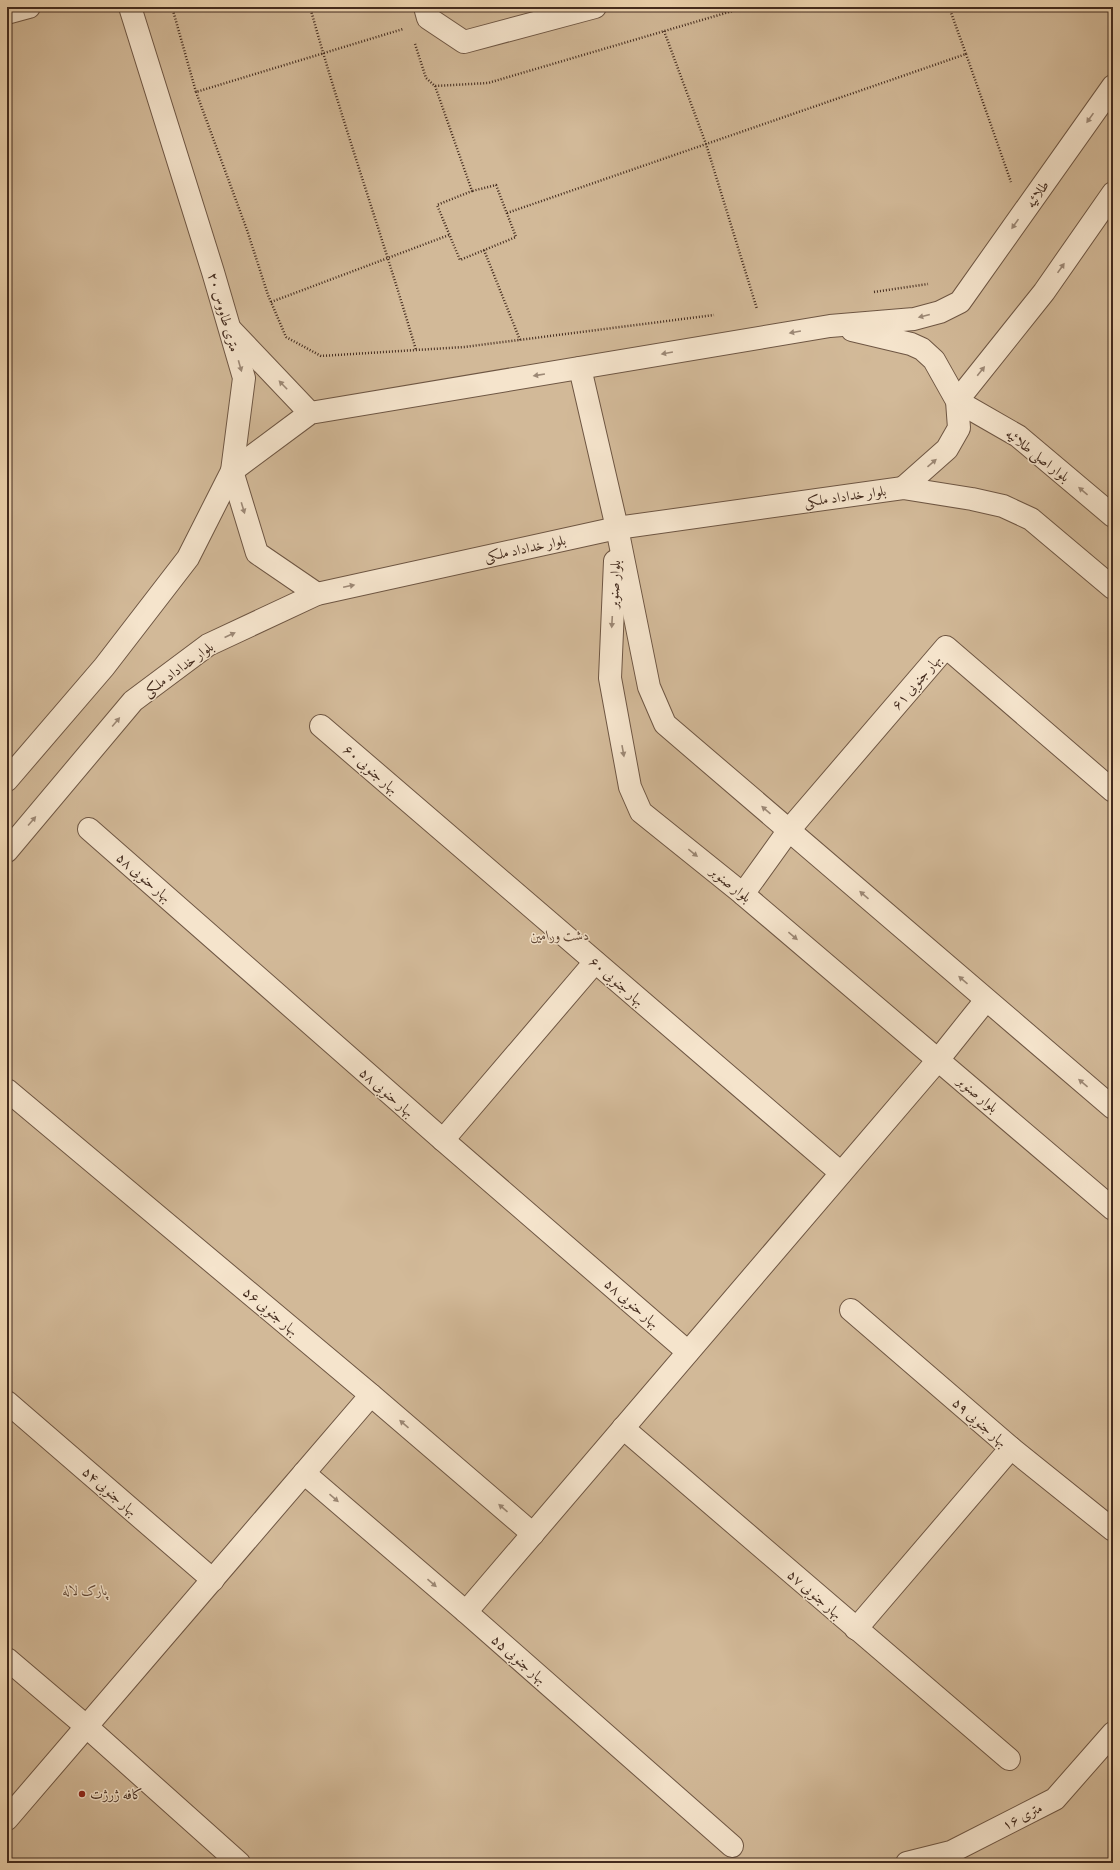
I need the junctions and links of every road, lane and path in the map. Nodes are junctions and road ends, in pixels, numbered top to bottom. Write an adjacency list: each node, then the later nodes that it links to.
1 (29, 7): 9 (street)
2 (130, 7): 32 (street, ۲۰ متری طاووس)
3 (172, 7): 17 (path)
4 (310, 7): 13 (path)
5 (425, 7): 6 (street)
6 (595, 7)
7 (746, 7): 11 (path)
8 (949, 7): 14 (path)
9 (7, 13)
10 (409, 27): 13 (path)
11 (664, 31): 15 (path); 18 (path)
12 (414, 42): 15 (path)
13 (323, 53): 17 (path); 25 (path)
14 (966, 54): 18 (path); 19 (path)
15 (435, 86): 20 (path)
16 (1113, 86): 31 (street, طلائیه, one-way to 31)
17 (196, 92): 28 (path)
18 (706, 144): 22 (path); 29 (path)
19 (1013, 187)
20 (472, 191): 22 (path); 23 (path)
21 (1113, 193): 36 (street, one-way to 21)
22 (507, 213): 24 (path)
23 (449, 236): 24 (path); 25 (path)
24 (484, 250): 33 (path)
25 (389, 258): 28 (path); 34 (path)
26 (933, 284): 27 (path)
27 (872, 292)
28 (271, 302): 34 (path)
29 (753, 310)
30 (717, 314): 33 (path)
31 (830, 326): 35 (street, one-way to 35); 36 (street)
32 (229, 329): 37 (street, one-way to 32); 38 (street, ۲۰ متری طاووس, one-way to 38)
33 (520, 340): 34 (path)
34 (416, 350)
35 (580, 368): 37 (street, one-way to 37); 41 (street)
36 (957, 401): 39 (street, one-way to 36); 40 (street, بلوار اصلی طلائیه, one-way to 36)
37 (310, 413): 38 (street)
38 (232, 471): 43 (street, ۲۰ متری طاووس, one-way to 43); 45 (street)
39 (902, 488): 41 (street, بلوار خداداد ملکی); 42 (street, بلوار خداداد ملکی)
40 (1113, 516)
41 (617, 528): 43 (street, بلوار خداداد ملکی, one-way to 41); 48 (street, بلوار صنوبر, one-way to 41); 50 (street, بلوار صنوبر, one-way to 50)
42 (1113, 588)
43 (317, 594): 49 (street, بلوار خداداد ملکی, one-way to 43)
44 (320, 726): 51 (street, بهار جنوبی ۶۰)
45 (7, 780)
46 (1113, 791): 48 (street, بهار جنوبی ۶۱)
47 (89, 829): 56 (street, بهار حنوبی ۵۸)
48 (789, 830): 50 (street); 52 (street, بلوار صنوبر, one-way to 48)
49 (7, 851)
50 (743, 894): 53 (street, بلوار صنوبر, one-way to 53)
51 (595, 962): 56 (street); 57 (street, بهار جنوبی ۶۰)
52 (986, 1000): 53 (street); 55 (street, بلوار صنوبر, one-way to 52)
53 (938, 1060): 57 (street); 58 (street, بلوار صنوبر)
54 (7, 1090): 61 (street, بهار جنوبی ۵۶)
55 (1113, 1108)
56 (443, 1140): 60 (street, بهار حنوبی ۵۸)
57 (841, 1173): 60 (street)
58 (1113, 1209)
59 (851, 1310): 64 (street, بهار جنوبی ۵۹)
60 (688, 1352): 63 (street)
61 (371, 1395): 65 (street); 67 (street, بهار جنوبی ۵۶, one-way to 61)
62 (7, 1402): 68 (street, بهار جنوبی ۵۴)
63 (623, 1428): 67 (street); 70 (street, بهار جنوبی ۵۷)
64 (1011, 1448): 66 (street, بهار جنوبی ۵۹); 70 (street)
65 (304, 1473): 68 (street); 69 (street, بهار جنوبی ۵۵, one-way to 69)
66 (1113, 1530)
67 (533, 1534): 69 (street)
68 (213, 1580): 72 (street)
69 (466, 1612): 76 (street, بهار جنوبی ۵۵)
70 (856, 1629): 74 (street, بهار جنوبی ۵۷)
71 (7, 1659): 72 (street)
72 (87, 1727): 75 (street); 77 (street)
73 (1113, 1733): 78 (street, ۱۶ متری)
74 (1009, 1759)
75 (7, 1819)
76 (732, 1846)
77 (239, 1863)
78 (907, 1863)

